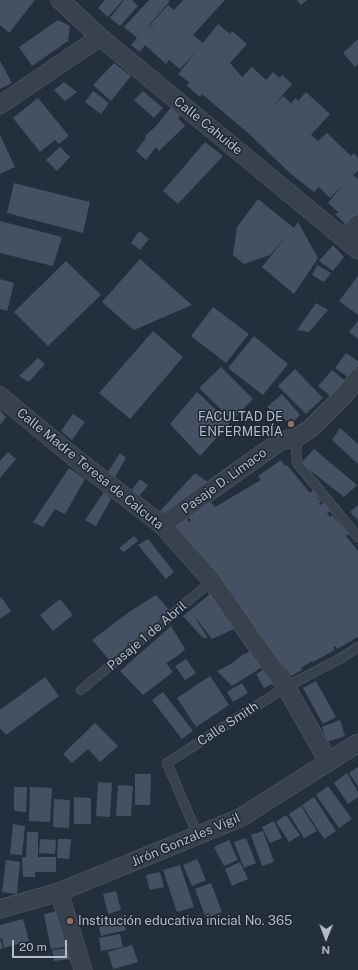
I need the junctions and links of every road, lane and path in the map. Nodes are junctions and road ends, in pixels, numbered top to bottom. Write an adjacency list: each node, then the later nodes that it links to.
1 (60, 0): 2 (street, Calle Cahuide)
2 (100, 37): 3 (street); 5 (street, Calle Cahuide)
3 (0, 105)
4 (358, 224): 5 (street)
5 (344, 238): 6 (street, Calle Cahuide)
6 (358, 250)
7 (358, 378): 9 (street, Pasaje D. Limaco)
8 (0, 396): 10 (street, Calle Madre Teresa de Calcuta)
9 (298, 436): 10 (street, Pasaje D. Limaco); 11 (lane)
10 (162, 526): 12 (street, Calle Madre Teresa de Calcuta)
11 (358, 537)
12 (212, 581): 14 (street, Calle Madre Teresa de Calcuta); 15 (lane, Pasaje 1 de Abril)
13 (358, 647): 14 (lane, Calle Smith)
14 (286, 687): 17 (street, Calle Madre Teresa de Calcuta); 18 (lane, Calle Smith)
15 (81, 690)
16 (358, 743): 17 (street, Jirón Gonzales Vigil)
17 (328, 761): 18 (street, Jirón Gonzales Vigil)
18 (198, 836): 19 (street, Jirón Gonzales Vigil)
19 (59, 892): 20 (street, Jirón Gonzales Vigil); 21 (street)
20 (0, 909)
21 (83, 970)

